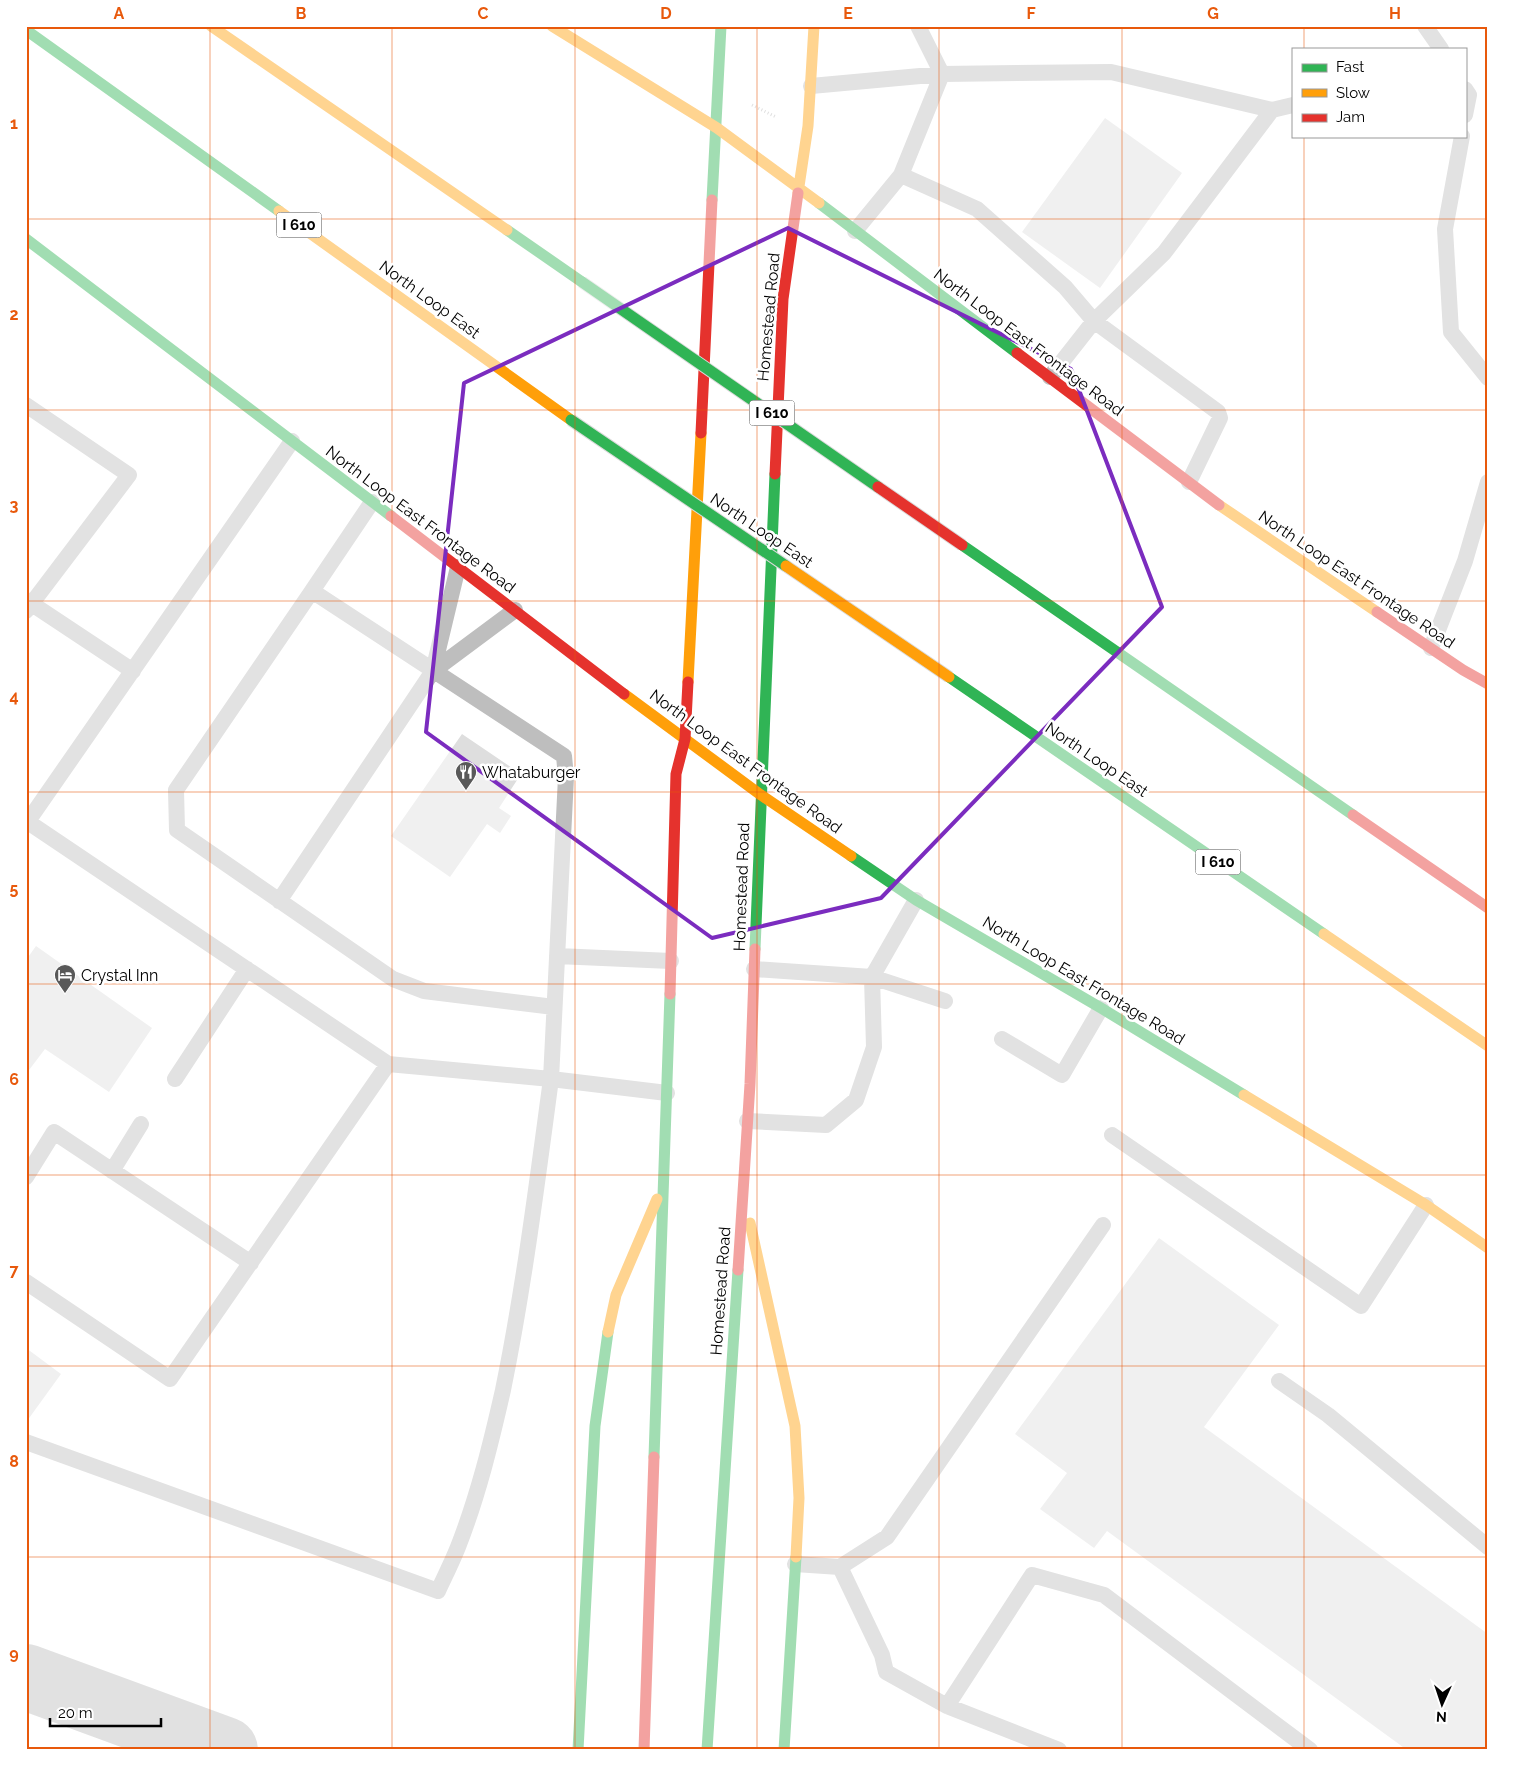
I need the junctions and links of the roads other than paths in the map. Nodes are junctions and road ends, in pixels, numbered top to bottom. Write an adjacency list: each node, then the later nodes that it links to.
1 (211, 26): 40 (main road, I 610, bridge)
2 (552, 26): 13 (main road, North Loop East Frontage Road)
3 (721, 26): 13 (main road)
4 (814, 26): 10 (main road, Homestead Road)
5 (918, 26): 9 (lane)
6 (1425, 26): 8 (lane)
7 (26, 30): 50 (main road, North Loop East / I 610, bridge)
8 (1441, 48)
9 (942, 74): 10 (lane); 12 (lane); 15 (lane)
10 (811, 86): 16 (main road, Homestead Road)
11 (1292, 105): 12 (lane)
12 (1272, 110): 19 (lane)
13 (717, 128): 16 (main road, North Loop East Frontage Road); 35 (main road)
14 (1462, 138): 21 (lane)
15 (901, 176): 17 (lane); 19 (lane)
16 (799, 187): 17 (main road, North Loop East Frontage Road); 36 (main road, Homestead Road)
17 (855, 231): 20 (main road, North Loop East Frontage Road)
18 (26, 239): 23 (main road, North Loop East Frontage Road)
19 (1094, 321): 20 (lane); 24 (lane)
20 (1050, 378): 24 (main road, North Loop East Frontage Road)
21 (1488, 378)
22 (26, 405): 29 (lane)
23 (292, 441): 26 (main road, North Loop East Frontage Road); 32 (lane)
24 (1189, 482): 31 (main road, North Loop East Frontage Road)
25 (1488, 482): 31 (lane)
26 (372, 502): 27 (main road, North Loop East Frontage Road); 28 (lane)
27 (458, 567): 30 (main road, North Loop East Frontage Road); 33 (lane)
28 (312, 591): 33 (lane); 38 (lane)
29 (28, 605): 32 (lane)
30 (515, 610): 33 (lane); 35 (main road, North Loop East Frontage Road)
31 (1431, 648): 34 (main road, North Loop East Frontage Road)
32 (133, 671): 37 (lane)
33 (433, 671): 38 (lane); 41 (lane)
34 (1488, 684)
35 (685, 739): 36 (main road, North Loop East Frontage Road); 42 (main road)
36 (761, 795): 39 (main road, North Loop East Frontage Road); 44 (main road, Homestead Road)
37 (27, 823): 43 (lane)
38 (279, 900): 47 (lane)
39 (916, 900): 45 (lane); 48 (main road, North Loop East Frontage Road)
40 (1488, 908)
41 (557, 956): 42 (lane); 47 (lane)
42 (671, 961): 54 (main road)
43 (247, 969): 51 (lane); 52 (lane)
44 (754, 969): 45 (lane); 55 (main road, Homestead Road)
45 (872, 977): 46 (lane); 55 (lane)
46 (945, 1001)
47 (554, 1007): 53 (lane)
48 (1101, 1008): 49 (lane); 62 (main road, North Loop East Frontage Road)
49 (1002, 1039)
50 (1488, 1046)
51 (388, 1064): 53 (lane); 65 (lane)
52 (175, 1079)
53 (551, 1079): 54 (lane); 68 (lane)
54 (667, 1093): 60 (main road)
55 (747, 1121): 61 (main road, Homestead Road)
56 (141, 1124): 58 (lane)
57 (1112, 1135): 62 (lane)
58 (112, 1171): 59 (lane); 65 (lane)
59 (26, 1177)
60 (663, 1184): 73 (main road); 74 (main road)
61 (743, 1195): 70 (main road); 75 (main road, Homestead Road)
62 (1426, 1205): 64 (main road, North Loop East Frontage Road)
63 (1103, 1225): 71 (lane)
64 (1488, 1248)
65 (251, 1263): 66 (lane)
66 (26, 1282)
67 (1279, 1381): 69 (lane)
68 (26, 1442)
69 (1488, 1547)
70 (795, 1564): 71 (lane); 76 (main road)
71 (840, 1567): 72 (lane)
72 (947, 1706): 77 (lane); 78 (lane)
73 (578, 1750)
74 (644, 1750)
75 (707, 1750)
76 (784, 1750)
77 (1059, 1750)
78 (1310, 1750)

